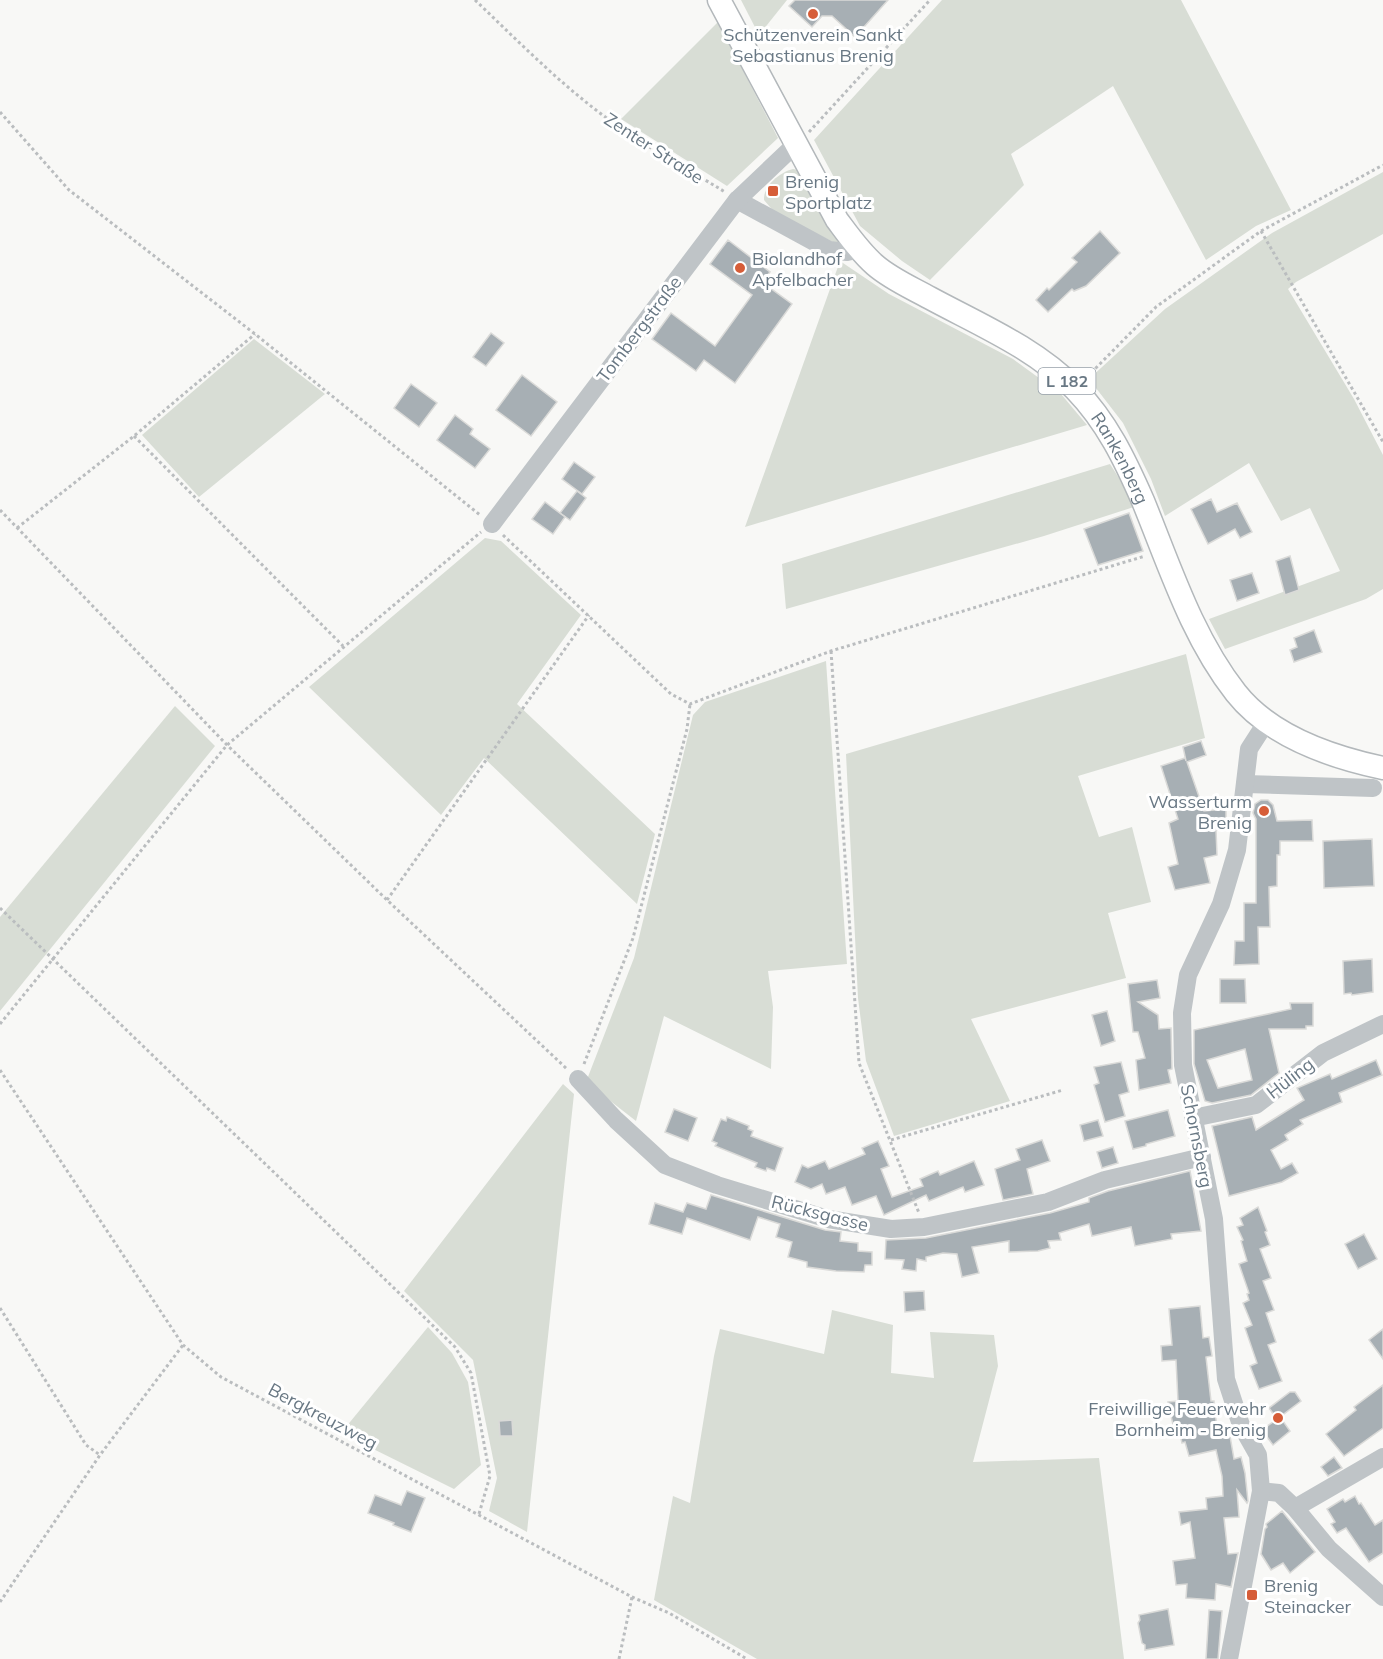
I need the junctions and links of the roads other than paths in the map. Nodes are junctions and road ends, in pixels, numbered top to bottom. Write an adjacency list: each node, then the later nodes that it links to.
1 (719, 0): 2 (main road, L 182)
2 (797, 144): 3 (street, Tombergstraße); 4 (main road, Rankenberg / L 182)
3 (737, 200): 4 (street); 5 (street, Tombergstraße)
4 (859, 249): 6 (main road, Rankenberg / L 182)
5 (492, 524)
6 (1268, 721): 7 (main road, Rankenberg / L 182); 8 (street, Schornsberg)
7 (1383, 768)
8 (1245, 784): 9 (street); 12 (street, Schornsberg)
9 (1373, 788)
10 (1383, 1024): 12 (street, Hüling)
11 (578, 1079): 13 (street, Rücksgasse)
12 (1193, 1118): 13 (street, Schornsberg)
13 (1202, 1157): 15 (street, Schornsberg)
14 (1383, 1458): 16 (street)
15 (1261, 1491): 16 (street); 18 (street, Schornsberg)
16 (1295, 1508): 17 (street)
17 (1383, 1597)
18 (1229, 1659)

